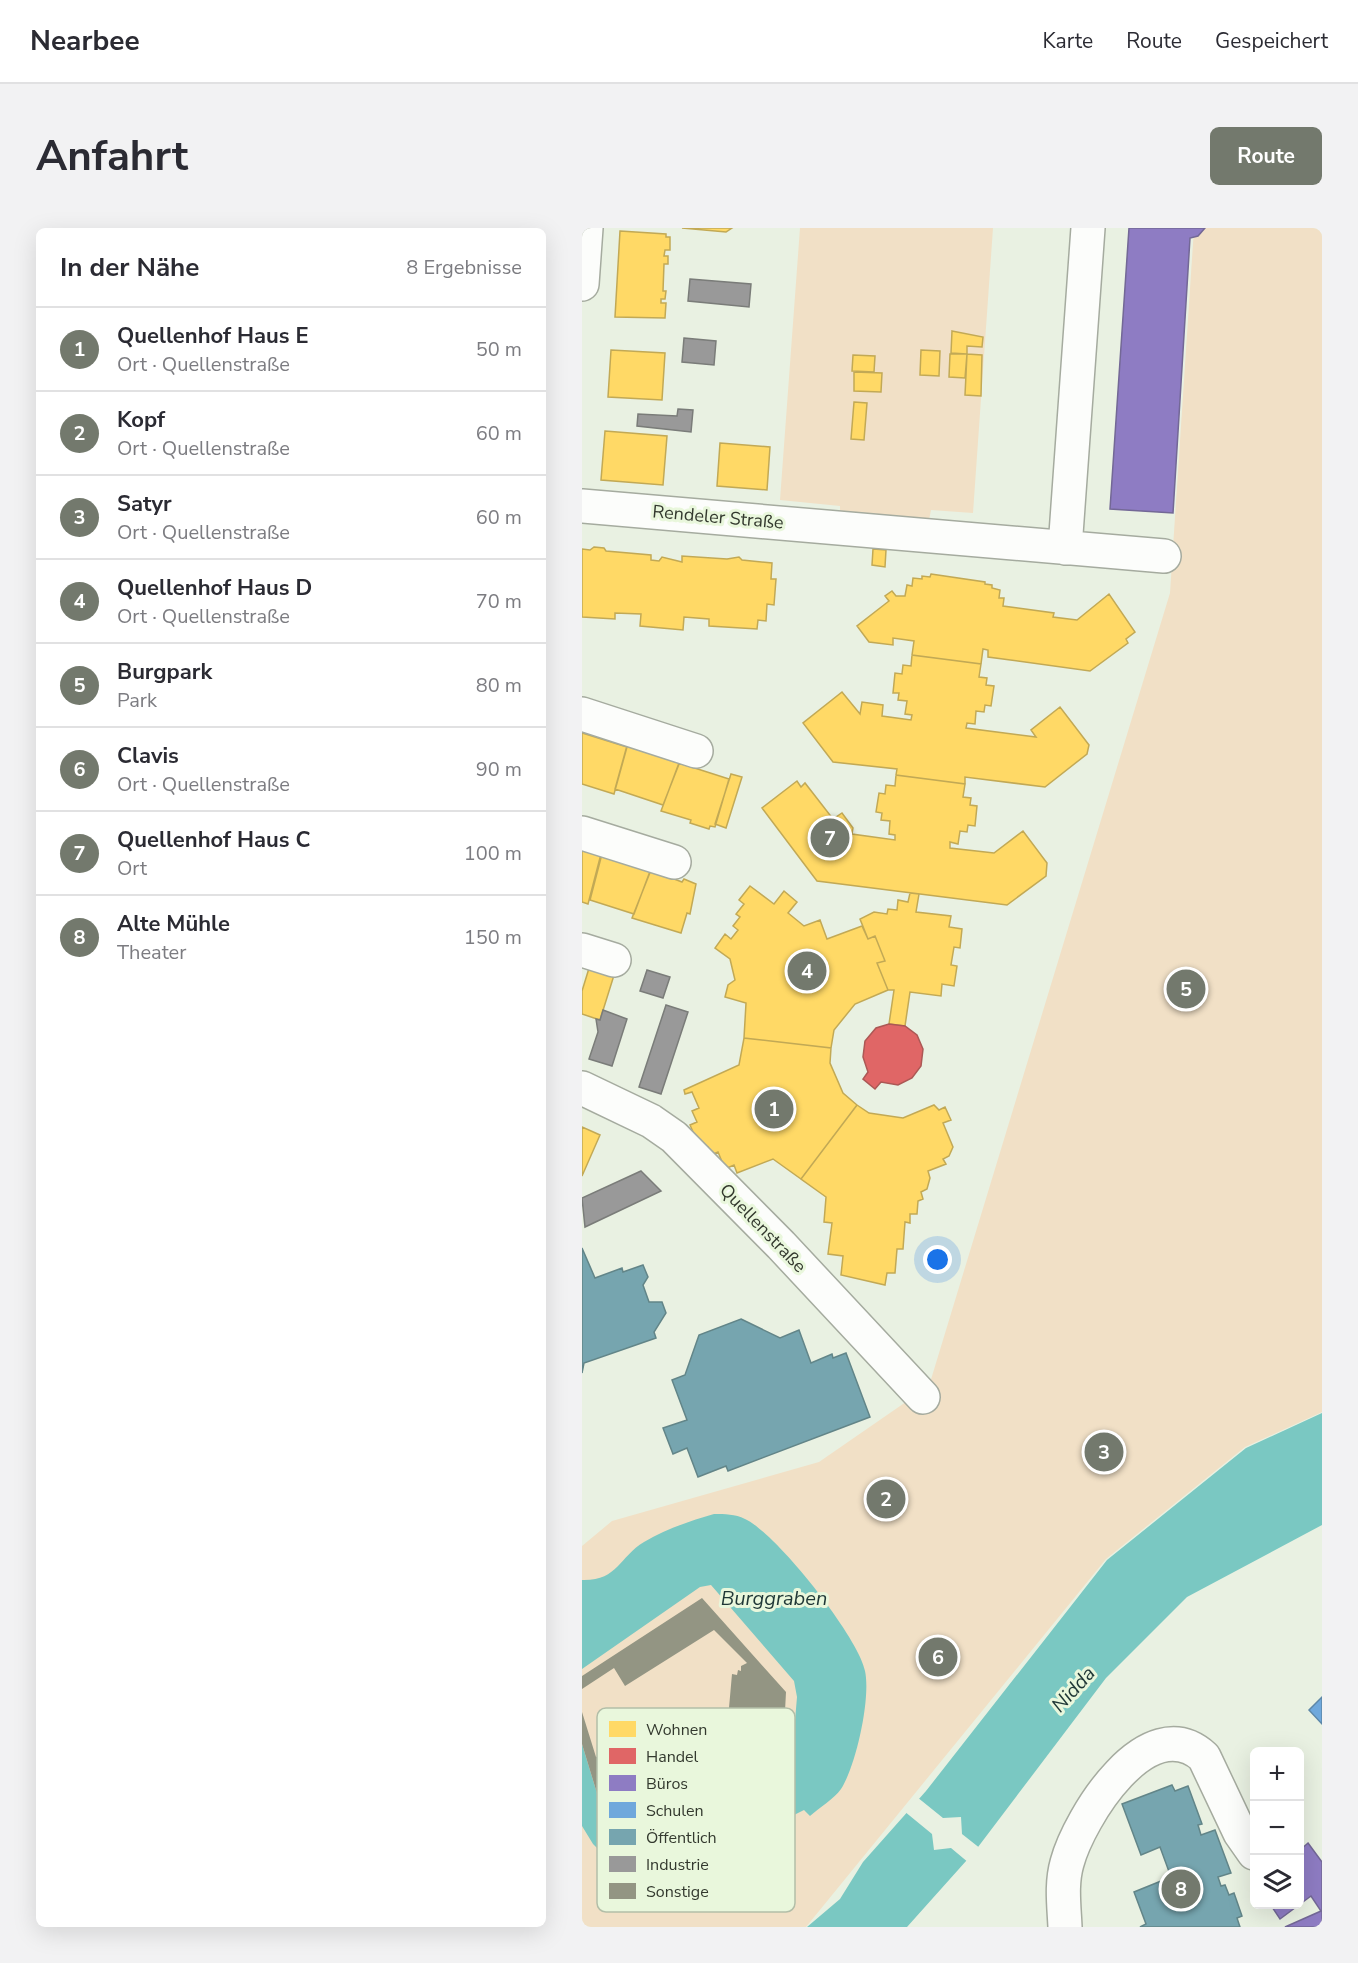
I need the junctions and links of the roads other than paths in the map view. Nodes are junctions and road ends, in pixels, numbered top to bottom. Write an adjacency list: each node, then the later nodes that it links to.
1 (586, 228): 3 (street)
2 (1088, 228): 5 (street)
3 (582, 284)
4 (582, 506): 5 (street, Rendeler Straße)
5 (1065, 548): 6 (street, Rendeler Straße)
6 (1164, 556)
7 (582, 714): 8 (street)
8 (696, 751)
9 (582, 833): 10 (street)
10 (674, 862)
11 (582, 950): 12 (street)
12 (614, 960)
13 (582, 1088): 14 (street, Quellenstraße)
14 (923, 1397)
15 (1250, 1847): 16 (street)
16 (1065, 1927)

